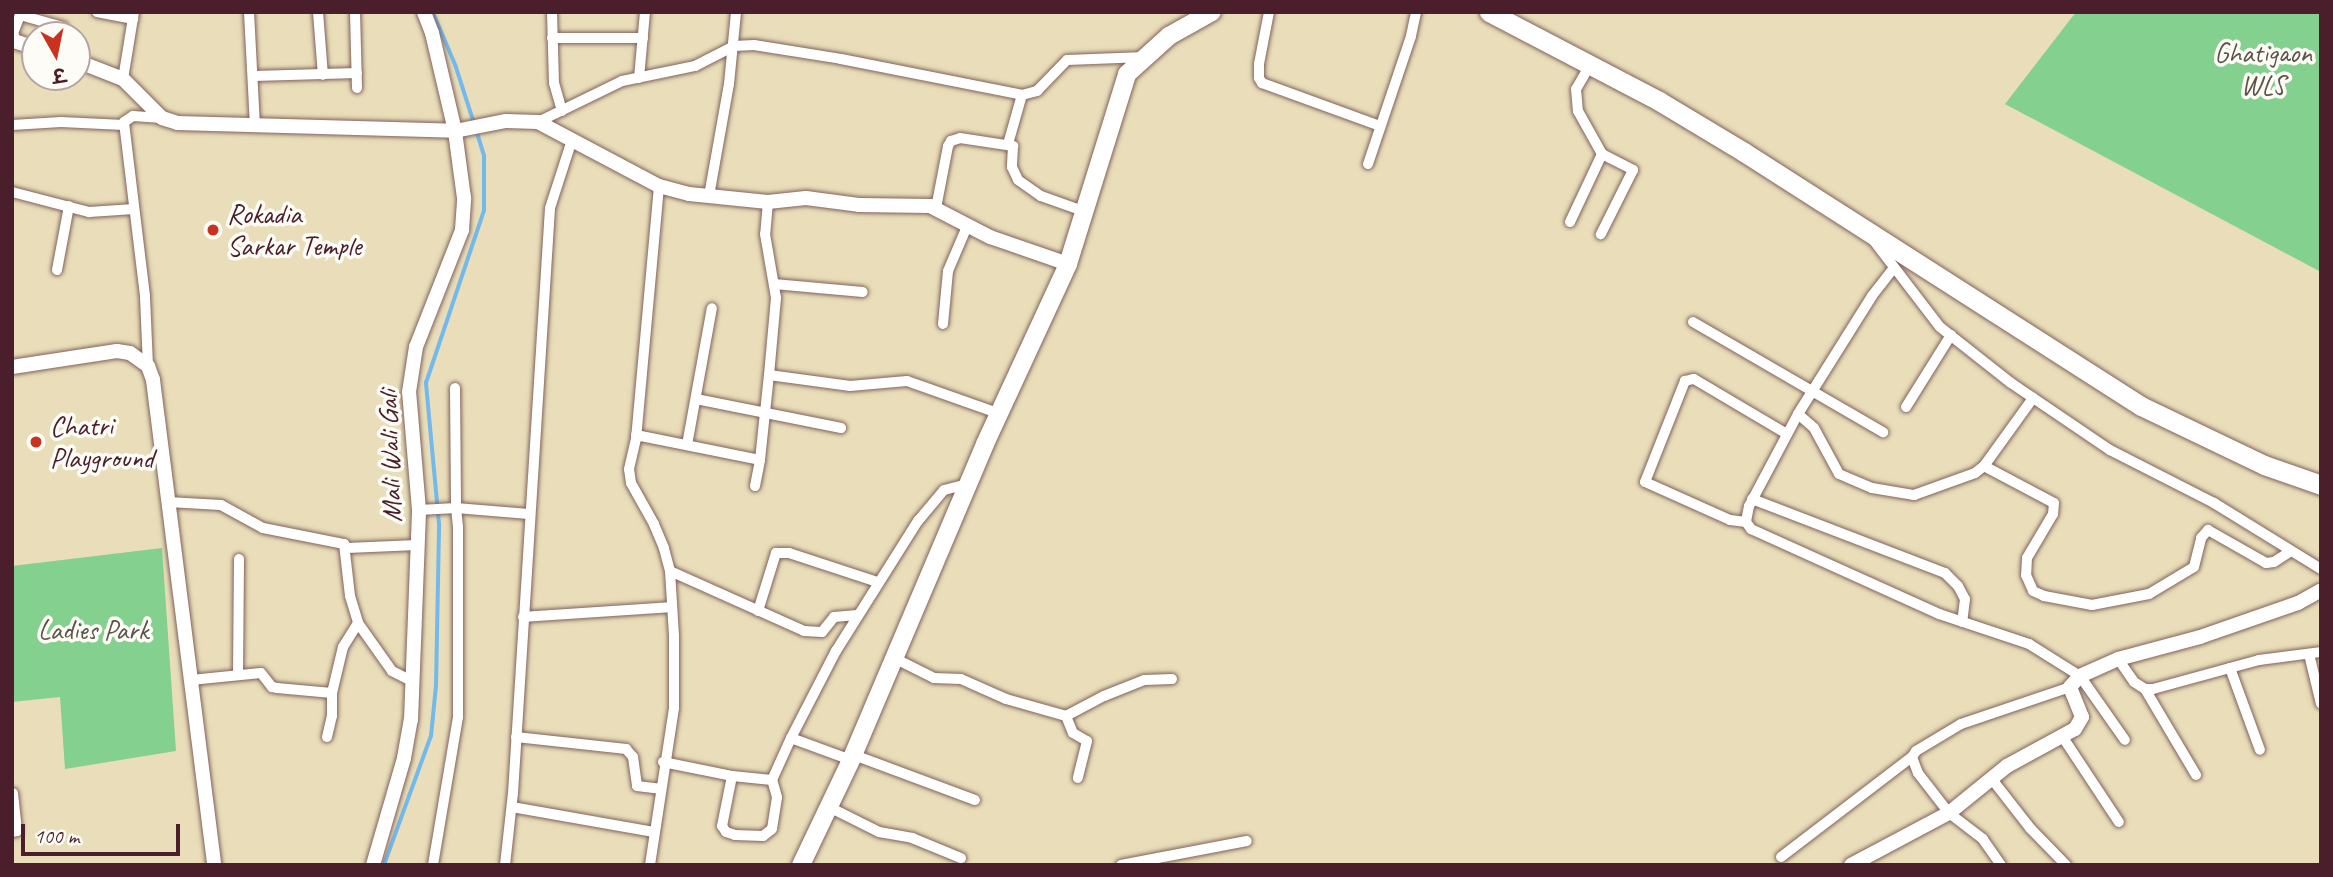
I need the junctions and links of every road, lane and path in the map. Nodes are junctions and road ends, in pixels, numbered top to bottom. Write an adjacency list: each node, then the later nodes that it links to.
1 (97, 12): 13 (street)
2 (250, 12): 24 (street)
3 (318, 12): 23 (street)
4 (355, 12): 22 (street)
5 (424, 12): 36 (street, Mali Wali Gali)
6 (552, 12): 17 (street)
7 (645, 12): 16 (street)
8 (736, 12): 18 (street)
9 (1269, 12): 34 (street)
10 (1416, 12): 34 (street)
11 (1489, 12): 20 (highway)
12 (1204, 14): 19 (main road)
13 (134, 15): 26 (street)
14 (40, 21): 15 (street)
15 (12, 36)
16 (643, 37): 17 (street); 25 (street)
17 (552, 38): 29 (street)
18 (734, 46): 25 (street); 28 (street); 43 (street)
19 (1145, 57): 28 (street); 48 (main road)
20 (1590, 65): 39 (street); 51 (highway)
21 (91, 66): 26 (street)
22 (357, 73): 23 (street); 27 (street)
23 (323, 75): 24 (street)
24 (254, 76): 35 (street)
25 (639, 78): 29 (street)
26 (123, 79): 30 (street)
27 (357, 88)
28 (1022, 95): 38 (street)
29 (562, 111): 31 (street)
30 (162, 118): 33 (street); 35 (street)
31 (538, 122): 36 (street); 37 (street)
32 (12, 125): 33 (street)
33 (124, 125): 47 (street)
34 (1380, 126): 40 (street)
35 (255, 127): 36 (street)
36 (455, 131): 86 (street, Mali Wali Gali)
37 (572, 140): 41 (street); 87 (street)
38 (1008, 144): 46 (street); 48 (street)
39 (1602, 154): 49 (street); 52 (street)
40 (1368, 164)
41 (659, 186): 43 (street); 76 (street)
42 (12, 192): 45 (street)
43 (709, 196): 44 (street)
44 (768, 202): 46 (street); 56 (street)
45 (69, 206): 47 (street); 55 (street)
46 (936, 208): 50 (street)
47 (134, 209): 62 (street)
48 (1086, 212): 53 (main road)
49 (1570, 222)
50 (968, 224): 53 (street); 60 (street)
51 (1863, 226): 54 (street); 81 (highway)
52 (1601, 234)
53 (1068, 264): 71 (main road)
54 (1893, 269): 61 (street); 66 (street)
55 (57, 270)
56 (774, 284): 57 (street); 64 (street)
57 (863, 292)
58 (712, 308): 68 (street)
59 (1693, 322): 66 (street)
60 (943, 324)
61 (1951, 335): 67 (street); 69 (street)
62 (148, 366): 63 (street); 84 (street)
63 (12, 367)
64 (769, 375): 70 (street); 71 (street)
65 (455, 388): 85 (street)
66 (1811, 393): 72 (street); 74 (street)
67 (2033, 398): 79 (street); 91 (street)
68 (696, 400): 70 (street); 77 (street)
69 (1906, 408)
70 (766, 414): 73 (street); 78 (street)
71 (1000, 414): 80 (main road)
72 (1798, 414): 75 (street); 79 (street)
73 (841, 428)
74 (1883, 432)
75 (1787, 434): 83 (street); 88 (street)
76 (636, 435): 77 (street); 94 (street)
77 (687, 445): 78 (street)
78 (760, 460): 82 (street)
79 (1984, 466): 91 (street)
80 (968, 484): 95 (street); 105 (main road)
81 (2321, 485)
82 (755, 486)
83 (1752, 499): 88 (street); 101 (street)
84 (168, 502): 90 (street); 110 (street)
85 (456, 508): 86 (street); 87 (street); 145 (street)
86 (425, 509): 89 (street, Mali Wali Gali)
87 (529, 514): 100 (street)
88 (1746, 522): 101 (street)
89 (417, 545): 90 (street); 111 (street, Mali Wali Gali)
90 (346, 548): 102 (street)
91 (2291, 551): 93 (street)
92 (239, 559): 108 (street)
93 (2321, 569)
94 (670, 571): 97 (street); 98 (street)
95 (877, 582): 98 (street); 99 (street)
96 (2321, 590): 106 (street)
97 (672, 607): 100 (street); 125 (street)
98 (758, 611): 99 (street)
99 (857, 615): 120 (street)
100 (523, 617): 119 (street)
101 (1962, 622): 112 (street)
102 (358, 623): 111 (street); 114 (street)
103 (2321, 652): 104 (street)
104 (2309, 654): 107 (street); 115 (street)
105 (896, 659): 116 (street); 124 (main road)
106 (2118, 659): 112 (street); 113 (street)
107 (2230, 668): 113 (street); 122 (street)
108 (238, 675): 110 (street); 114 (street)
109 (1171, 679): 116 (street)
110 (191, 680): 143 (street)
111 (412, 681): 144 (street, Mali Wali Gali)
112 (2075, 681): 117 (street); 121 (street); 123 (street)
113 (2145, 689): 126 (street)
114 (332, 693): 118 (street)
115 (2321, 704)
116 (1066, 716): 128 (street)
117 (2062, 736): 129 (street); 137 (street)
118 (327, 737)
119 (516, 737): 131 (street); 134 (street)
120 (791, 738): 124 (street); 130 (street)
121 (2125, 740)
122 (2260, 750)
123 (1912, 757): 136 (street); 141 (street)
124 (853, 758): 133 (street); 135 (main road)
125 (663, 762): 127 (street); 131 (street)
126 (2196, 775)
127 (732, 776): 130 (street); 130 (street)
128 (1078, 778)
129 (1991, 778): 136 (street); 152 (street)
130 (772, 780)
131 (660, 789): 139 (street)
132 (13, 793): 138 (street)
133 (975, 800)
134 (512, 807): 139 (street); 146 (street)
135 (829, 807): 142 (street); 148 (main road)
136 (1949, 813): 150 (street); 151 (street)
137 (2119, 822)
138 (12, 832)
139 (654, 832): 147 (street)
140 (1247, 841): 149 (street)
141 (1781, 857)
142 (961, 858)
143 (214, 865)
144 (373, 865)
145 (433, 865)
146 (505, 865)
147 (650, 865)
148 (801, 865)
149 (1121, 865)
150 (1851, 865)
151 (2001, 865)
152 (2066, 865)

